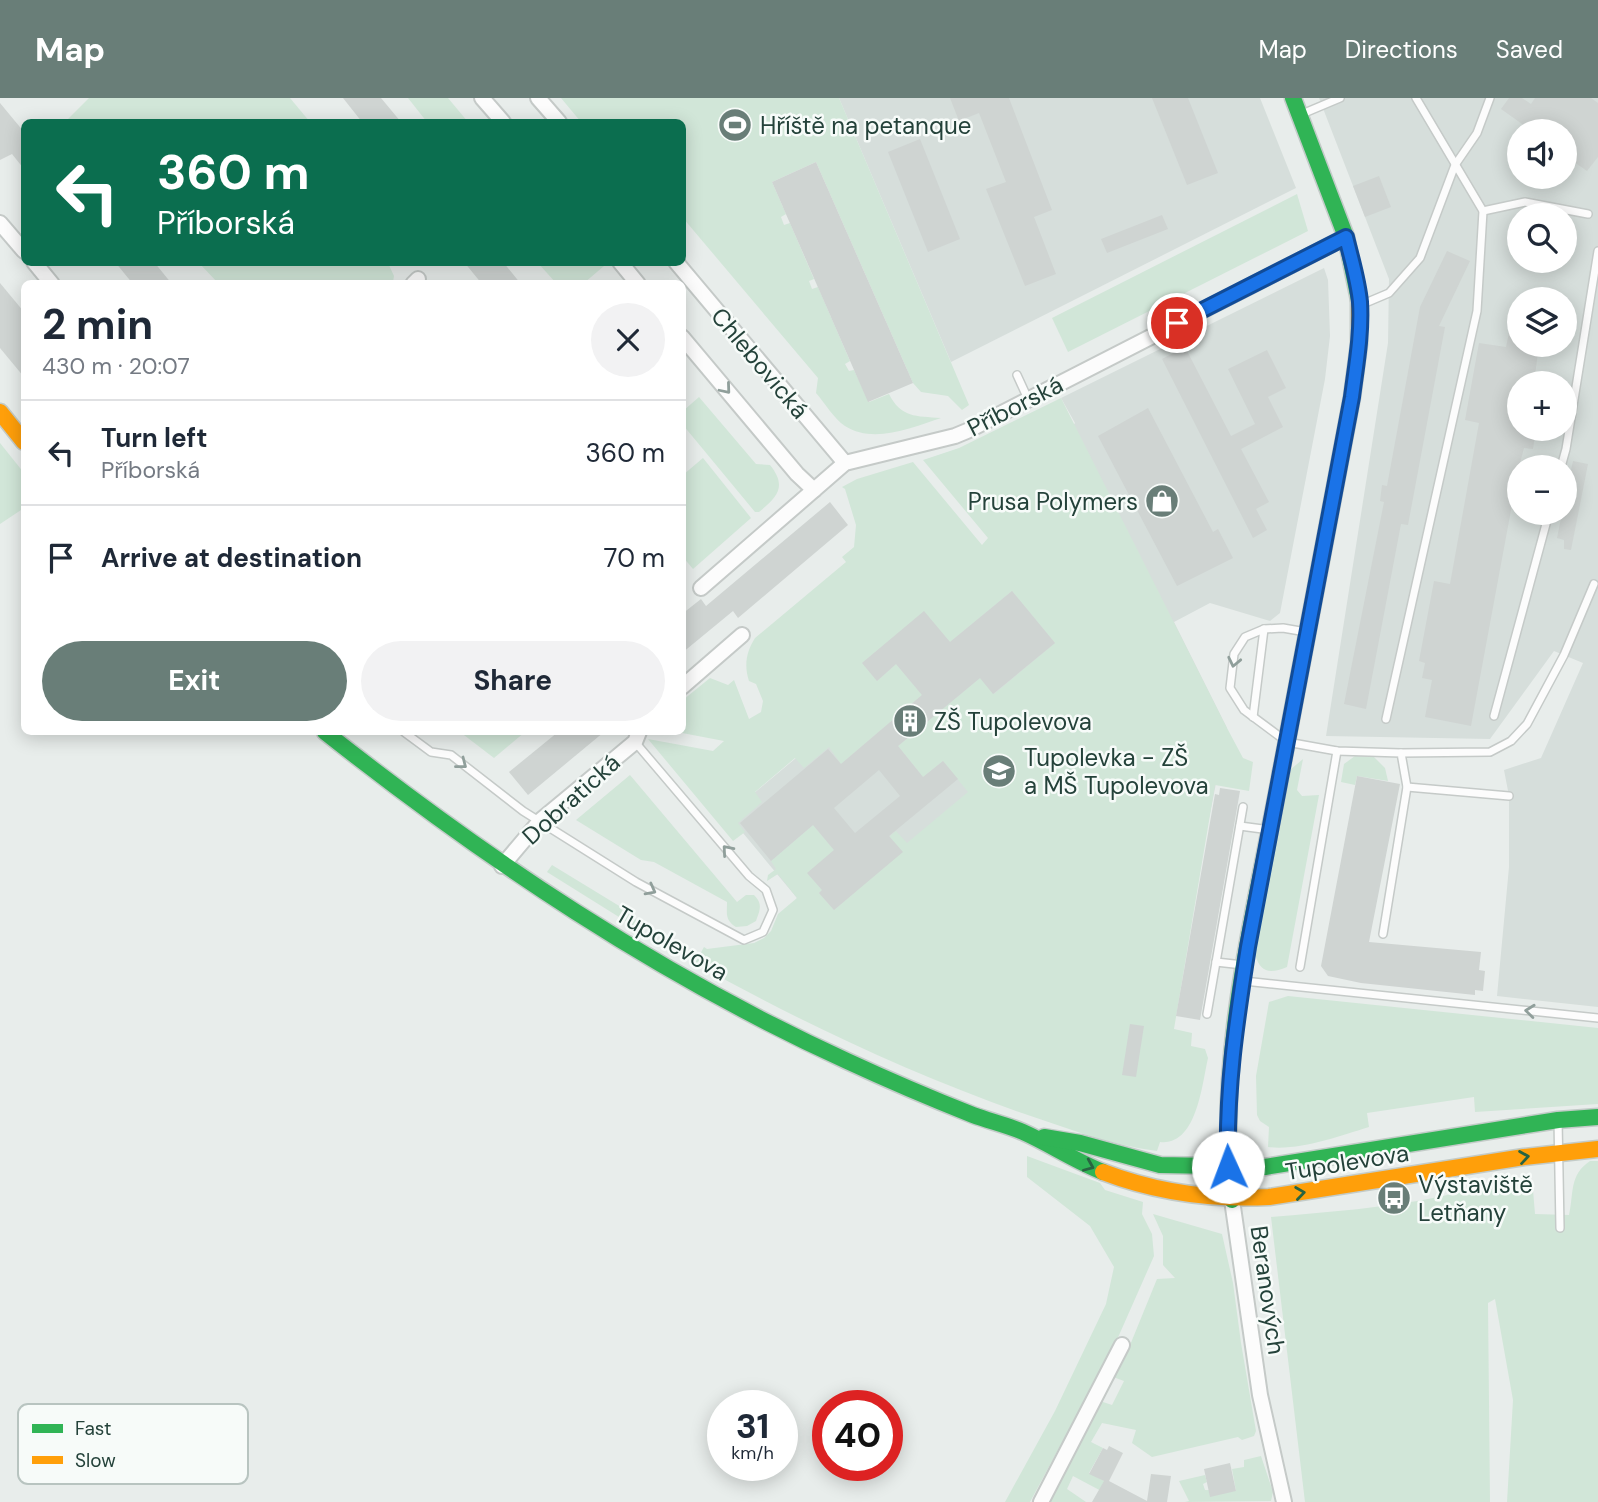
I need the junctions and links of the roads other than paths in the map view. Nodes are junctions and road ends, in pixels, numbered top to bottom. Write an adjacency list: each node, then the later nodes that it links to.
1 (482, 98): 8 (street)
2 (538, 98): 9 (street)
3 (1293, 98): 7 (main road, Beranových)
4 (1340, 98): 7 (lane)
5 (1416, 98): 10 (lane)
6 (1490, 98): 10 (lane)
7 (1299, 115): 14 (main road, Beranových)
8 (500, 119)
9 (556, 119)
10 (1455, 165): 11 (lane); 22 (lane)
11 (1483, 211): 12 (lane); 41 (lane)
12 (1588, 214)
13 (0, 223): 15 (street)
14 (1346, 237): 22 (main road, Beranových); 25 (street, Příborská)
15 (21, 248)
16 (1598, 251): 28 (lane)
17 (37, 266): 20 (street)
18 (623, 266): 21 (street)
19 (679, 266): 29 (street, Chlebovická)
20 (49, 280)
21 (635, 280)
22 (1360, 306): 36 (main road, Beranových)
23 (686, 342): 30 (street, Chlebovická, one-way to 30)
24 (1017, 375): 25 (lane)
25 (1028, 399): 29 (street, Příborská)
26 (0, 412): 27 (main road)
27 (21, 438)
28 (1564, 455)
29 (845, 463): 30 (street, Příborská)
30 (814, 490): 34 (street, Příborská)
31 (1546, 525): 39 (lane)
32 (1598, 575): 33 (lane)
33 (1596, 585): 47 (lane)
34 (701, 588)
35 (1265, 629): 36 (lane); 40 (lane); 40 (lane, one-way to 40)
36 (1308, 632): 45 (main road, Beranových)
37 (742, 635): 38 (street)
38 (686, 684)
39 (1494, 716)
40 (1253, 717): 45 (lane)
41 (1386, 719)
42 (329, 735): 54 (main road, Tupolevova)
43 (408, 735): 51 (lane, one-way to 51)
44 (637, 737): 51 (street, Dobratická); 51 (lane, one-way to 44)
45 (1287, 742): 46 (lane); 53 (main road, Beranových)
46 (1336, 751): 47 (lane); 57 (lane)
47 (1401, 753): 48 (lane)
48 (1407, 788): 49 (lane); 55 (lane)
49 (1509, 796)
50 (1243, 807): 52 (lane)
51 (540, 821): 54 (street, Dobratická)
52 (1240, 826): 53 (lane); 56 (lane)
53 (1270, 831): 58 (main road, Beranových)
54 (502, 866): 63 (main road, Tupolevova)
55 (1383, 934)
56 (1216, 962): 58 (lane); 59 (lane)
57 (1300, 968)
58 (1244, 973): 60 (lane, one-way to 58); 66 (main road, Beranových)
59 (1207, 1014)
60 (1598, 1018)
61 (1598, 1117): 62 (main road, Tupolevova)
62 (1558, 1120): 65 (lane); 66 (main road, Tupolevova)
63 (1029, 1135): 66 (main road, Tupolevova); 67 (main road, Tupolevova, one-way to 67)
64 (1598, 1149): 65 (main road, Tupolevova)
65 (1560, 1152): 67 (main road, Tupolevova, one-way to 65); 68 (lane)
66 (1228, 1167): 67 (main road, Beranových)
67 (1232, 1200): 71 (street, Beranových)
68 (1560, 1228)
69 (1122, 1345): 70 (street)
70 (1041, 1502)
71 (1284, 1502)

